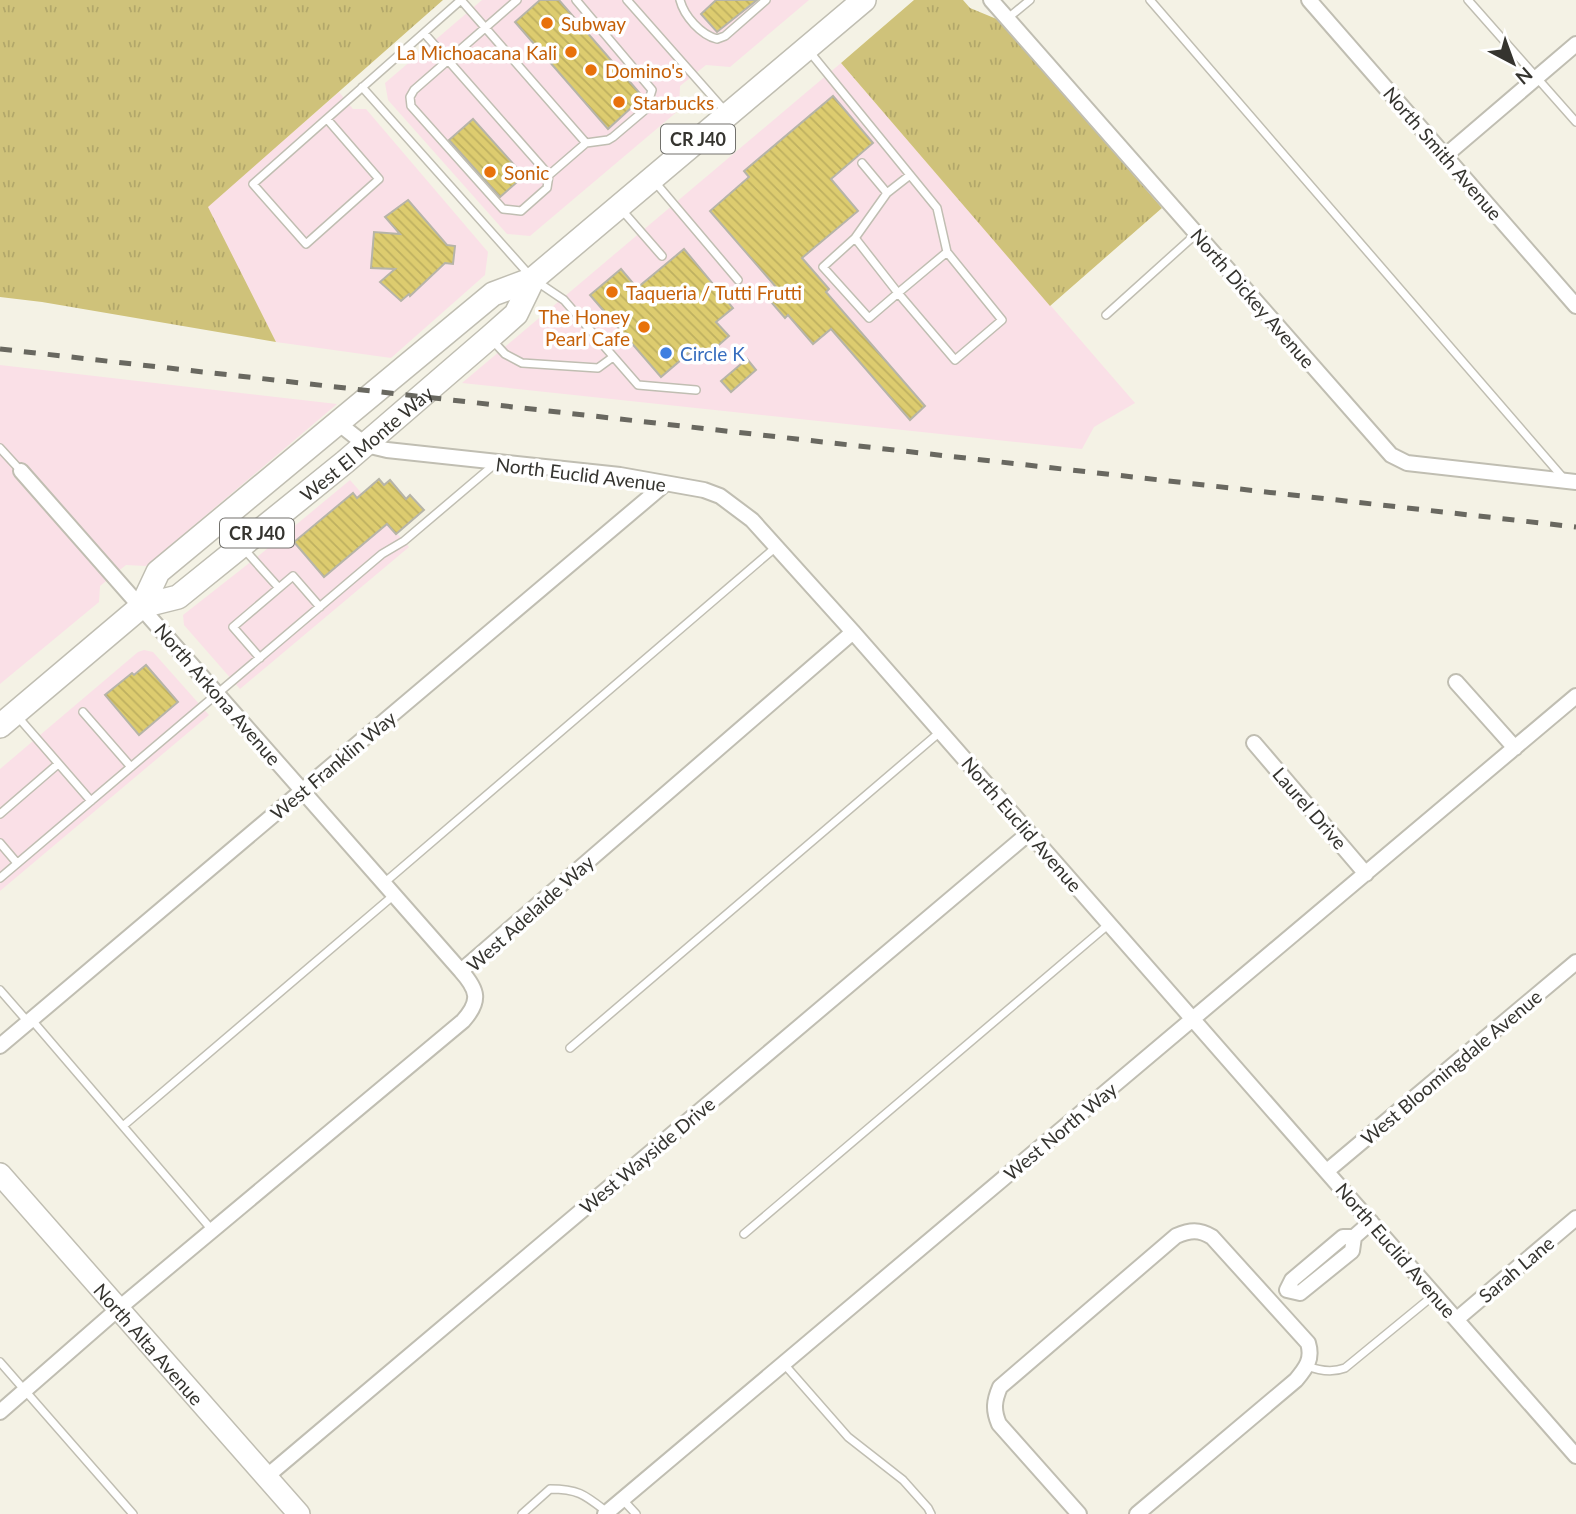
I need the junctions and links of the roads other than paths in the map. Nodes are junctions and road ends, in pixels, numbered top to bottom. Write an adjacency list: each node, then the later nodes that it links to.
1 (517, 0): 13 (lane)
2 (576, 0): 23 (lane)
3 (627, 0): 20 (lane)
4 (680, 0): 5 (lane)
5 (766, 0)
6 (864, 0): 16 (main road, West El Monte Way / CR J40)
7 (991, 0): 12 (street, North Dickey Avenue)
8 (1030, 0): 12 (lane)
9 (1150, 0): 48 (lane)
10 (1309, 0): 24 (street, North Smith Avenue)
11 (1468, 0): 18 (lane)
12 (1007, 19): 31 (street, North Dickey Avenue)
13 (485, 27): 14 (lane); 17 (lane); 23 (lane)
14 (424, 33): 17 (lane); 19 (lane)
15 (1576, 44): 18 (street)
16 (806, 48): 20 (main road, West El Monte Way / CR J40); 26 (lane)
17 (448, 60): 27 (lane); 27 (lane)
18 (1537, 78): 22 (lane); 24 (street)
19 (362, 88): 21 (lane); 35 (lane)
20 (728, 114): 28 (main road, West El Monte Way / CR J40)
21 (327, 119): 21 (lane)
22 (1576, 122)
23 (586, 143): 27 (lane)
24 (1446, 155): 38 (street, North Smith Avenue)
25 (862, 163): 29 (lane)
26 (910, 174): 29 (lane); 33 (lane)
27 (549, 176)
28 (652, 178): 30 (main road, West El Monte Way / CR J40); 36 (lane)
29 (887, 193): 32 (lane)
30 (619, 206): 34 (lane); 35 (main road, West El Monte Way / CR J40)
31 (1196, 234): 39 (lane); 48 (street, North Dickey Avenue)
32 (855, 238): 37 (lane); 37 (lane)
33 (947, 252): 37 (lane); 37 (lane)
34 (662, 256)
35 (533, 279): 40 (main road, West El Monte Way / CR J40); 41 (lane); 43 (main road, West El Monte Way / CR J40)
36 (738, 280)
37 (898, 293)
38 (1576, 306)
39 (1106, 315)
40 (490, 337): 41 (lane); 44 (main road, West El Monte Way / CR J40)
41 (613, 357): 42 (lane)
42 (696, 390)
43 (338, 423): 44 (street, North Euclid Avenue); 53 (main road, West El Monte Way / CR J40)
44 (366, 445): 46 (street, North Euclid Avenue); 50 (main road, West El Monte Way / CR J40)
45 (0, 448): 47 (lane)
46 (496, 463): 49 (street, North Euclid Avenue); 54 (lane)
47 (21, 471): 53 (street, North Arkona Avenue)
48 (1571, 481)
49 (665, 484): 51 (street, North Euclid Avenue); 67 (street, West Franklin Way)
50 (241, 546): 52 (lane); 53 (main road, West El Monte Way / CR J40)
51 (776, 547): 55 (street, North Euclid Avenue); 75 (lane)
52 (279, 588): 54 (lane); 56 (lane)
53 (142, 606): 58 (street, North Arkona Avenue); 61 (main road, West El Monte Way / CR J40)
54 (320, 607): 56 (lane)
55 (853, 632): 62 (street, North Euclid Avenue); 79 (street, West Adelaide Way)
56 (260, 658): 58 (lane)
57 (1456, 682): 64 (street)
58 (217, 694): 66 (lane); 67 (street, North Arkona Avenue)
59 (1576, 696): 64 (street, West North Way)
60 (83, 712): 66 (lane)
61 (7, 720): 65 (lane)
62 (940, 732): 70 (street, North Euclid Avenue); 84 (lane)
63 (1254, 743): 73 (street, Laurel Drive)
64 (1515, 748): 73 (street, West North Way)
65 (58, 764): 68 (lane); 69 (lane)
66 (131, 767): 68 (lane)
67 (303, 790): 75 (street, North Arkona Avenue); 82 (street, West Franklin Way)
68 (91, 801): 72 (lane)
69 (0, 814)
70 (1029, 833): 77 (street, North Euclid Avenue); 102 (street, West Wayside Drive)
71 (0, 843): 72 (lane)
72 (17, 863): 74 (lane)
73 (1366, 874): 81 (street, West North Way)
74 (0, 878)
75 (384, 883): 76 (street, North Arkona Avenue)
76 (394, 895): 79 (street, North Arkona Avenue); 85 (lane)
77 (1109, 924): 81 (street, North Euclid Avenue); 91 (lane)
78 (1576, 962): 86 (street, West Bloomingdale Avenue)
79 (461, 971): 90 (street, West Adelaide Way)
80 (1, 993): 82 (lane)
81 (1194, 1020): 86 (street, North Euclid Avenue); 97 (street, West North Way)
82 (29, 1021): 83 (street, West Franklin Way); 85 (lane)
83 (0, 1046)
84 (570, 1048)
85 (123, 1126): 90 (lane)
86 (1326, 1171): 89 (street, North Euclid Avenue)
87 (0, 1174): 94 (main road, North Alta Avenue)
88 (1576, 1218): 95 (street, Sarah Lane)
89 (1371, 1222): 92 (street, North Euclid Avenue); 93 (street)
90 (212, 1230): 94 (street, West Adelaide Way)
91 (744, 1234)
92 (1435, 1294): 95 (street, North Euclid Avenue); 98 (lane)
93 (1273, 1304): 98 (street); 110 (street)
94 (118, 1308): 99 (street, West Adelaide Way); 102 (main road, North Alta Avenue)
95 (1457, 1319): 101 (street, North Euclid Avenue)
96 (0, 1362): 99 (lane)
97 (783, 1364): 103 (street, West North Way); 109 (lane)
98 (1307, 1366): 111 (street)
99 (24, 1390): 100 (street, West Adelaide Way); 105 (lane)
100 (0, 1412)
101 (1576, 1456)
102 (265, 1477): 106 (main road, North Alta Avenue)
103 (622, 1499): 104 (street, West North Way); 108 (lane)
104 (606, 1513): 107 (lane)
105 (133, 1514)
106 (299, 1514)
107 (522, 1514)
108 (636, 1514)
109 (931, 1514)
110 (1079, 1514)
111 (1137, 1514)

